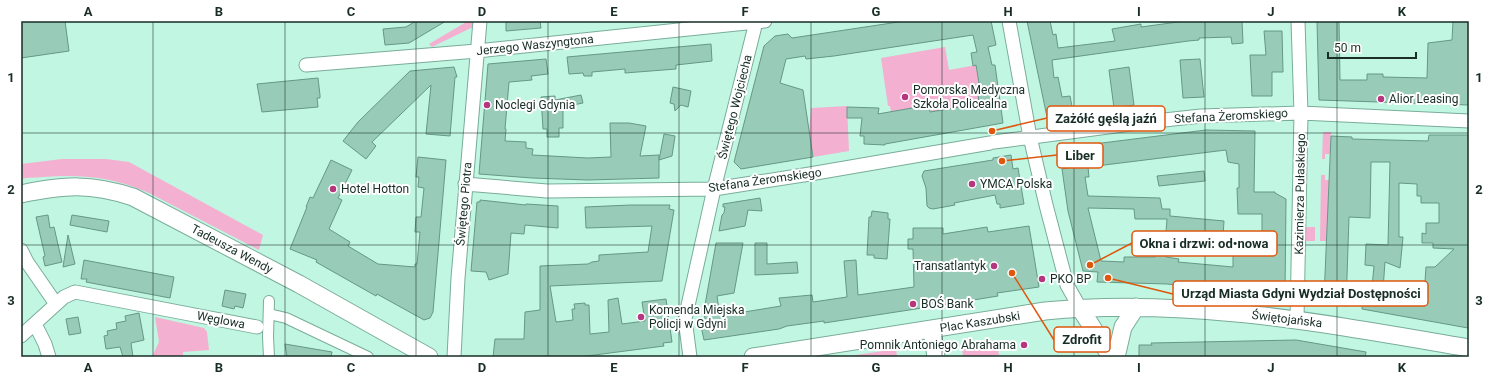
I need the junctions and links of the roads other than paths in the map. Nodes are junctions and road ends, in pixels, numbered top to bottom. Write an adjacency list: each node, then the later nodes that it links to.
1 (480, 21): 5 (street, Świętego Piotra)
2 (1008, 21): 9 (street)
3 (1298, 21): 7 (street, Kazimierza Pułaskiego)
4 (760, 22): 5 (street, Jerzego Waszyngtona); 11 (street, Świętego Wojciecha)
5 (477, 51): 6 (street, Jerzego Waszyngtona); 10 (street, Świętego Piotra)
6 (306, 65)
7 (1301, 113): 8 (street, Stefana Żeromskiego); 9 (street, Stefana Żeromskiego); 19 (street, Kazimierza Pułaskiego)
8 (1469, 121)
9 (1030, 137): 11 (street, Stefana Żeromskiego); 17 (street)
10 (465, 184): 11 (street, Stefana Żeromskiego); 29 (street, Świętego Piotra)
11 (714, 189): 30 (street, Świętego Wojciecha)
12 (21, 194): 28 (street, Tadeusza Wendy)
13 (21, 250): 15 (street)
14 (269, 301): 18 (street)
15 (56, 304): 20 (street, Węglowa); 21 (street, Węglowa)
16 (1136, 307): 17 (street, Świętojańska); 19 (street, Świętojańska); 34 (street)
17 (1080, 308): 22 (street, Plac Kaszubski); 33 (street)
18 (269, 314): 21 (street); 27 (street)
19 (1297, 319): 24 (street, Świętojańska)
20 (35, 324): 23 (street, Węglowa); 25 (street)
21 (263, 328): 26 (street)
22 (932, 330): 31 (street, Plac Kaszubski); 32 (street)
23 (21, 336)
24 (1469, 348)
25 (49, 357)
26 (269, 357)
27 (368, 357)
28 (430, 357)
29 (454, 357)
30 (690, 357)
31 (759, 357)
32 (936, 357)
33 (1111, 357)
34 (1116, 357)

